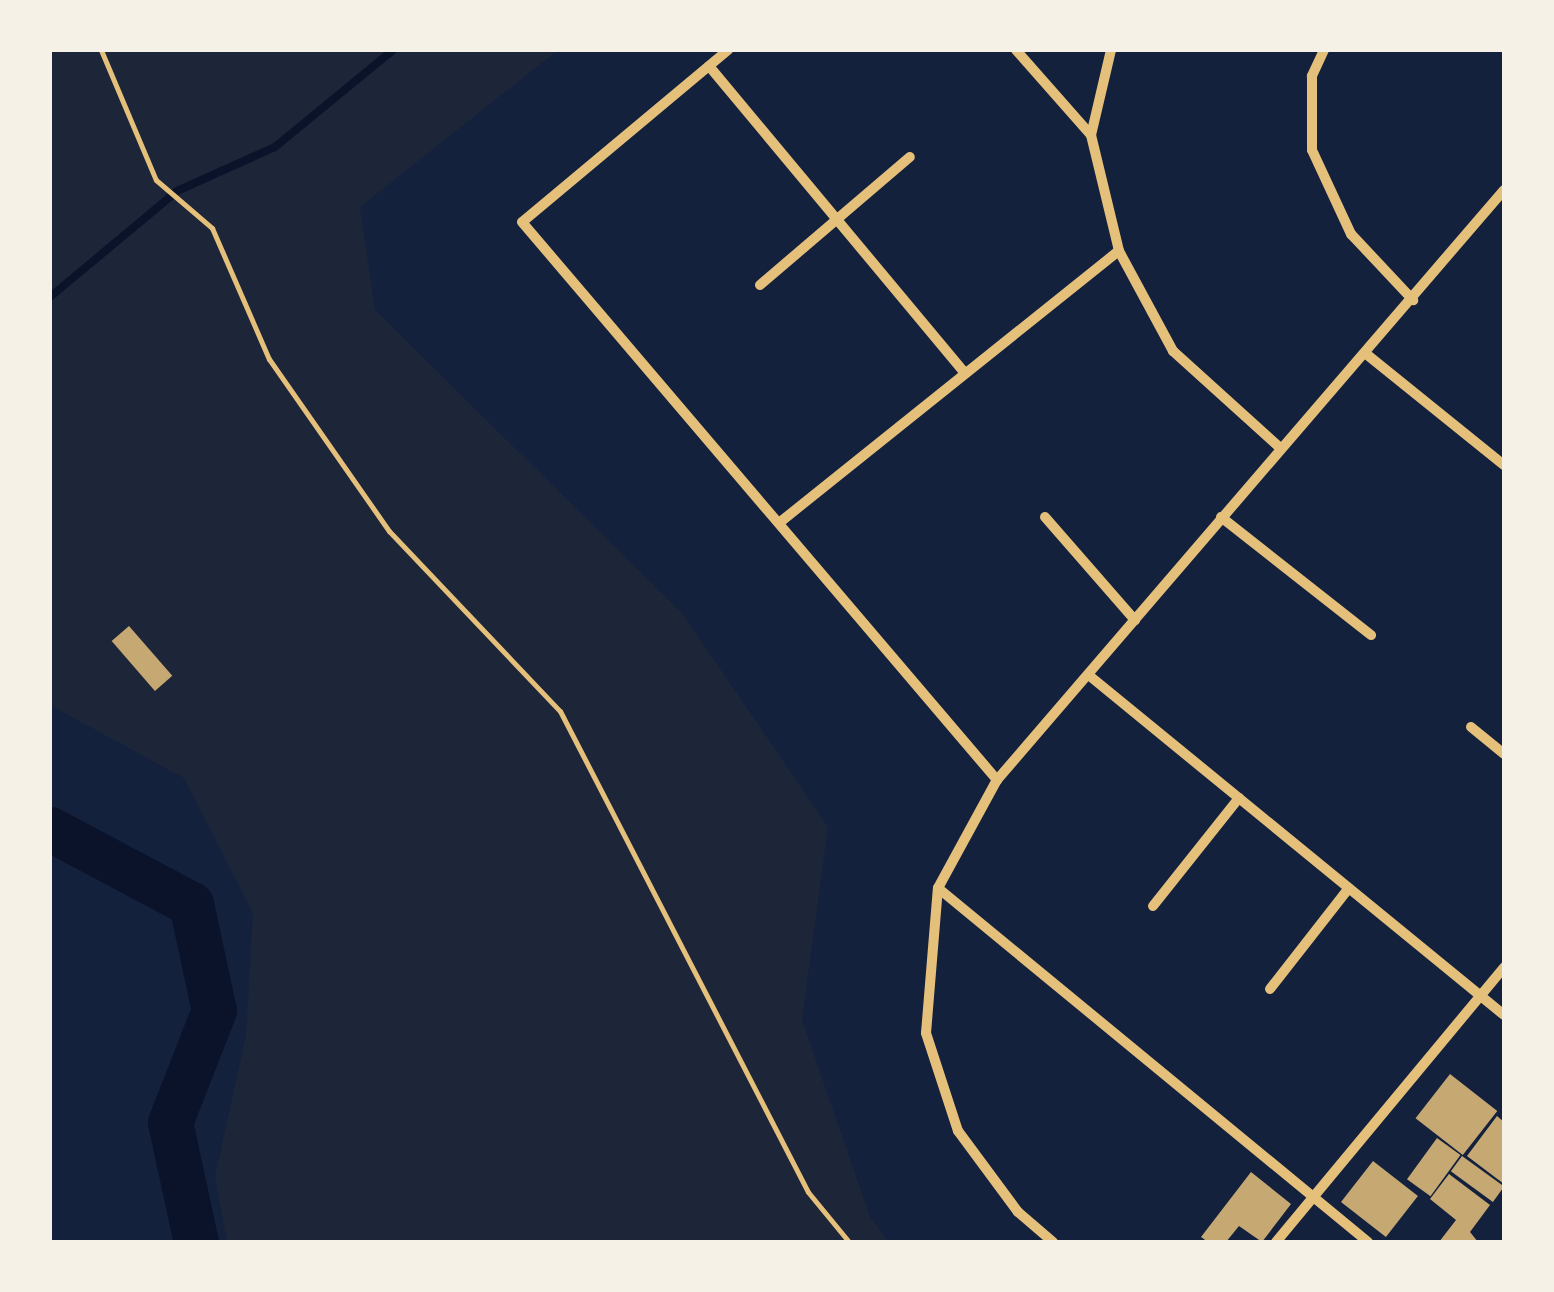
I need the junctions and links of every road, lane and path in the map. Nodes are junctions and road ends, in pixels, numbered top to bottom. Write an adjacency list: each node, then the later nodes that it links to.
1 (101, 50): 36 (path)
2 (728, 50): 6 (street)
3 (1016, 50): 7 (street)
4 (1111, 50): 7 (street)
5 (1324, 50): 13 (street)
6 (709, 66): 10 (street); 20 (street)
7 (1091, 135): 11 (street)
8 (910, 157): 10 (street)
9 (1504, 190): 13 (street)
10 (836, 218): 12 (street); 15 (street)
11 (1119, 251): 15 (street); 16 (street)
12 (760, 285)
13 (1413, 300): 14 (street)
14 (1365, 354): 16 (street); 17 (street)
15 (964, 372): 20 (street)
16 (1278, 446): 19 (street)
17 (1504, 466)
18 (1044, 516): 21 (street)
19 (1221, 517): 21 (street); 22 (street)
20 (779, 523): 26 (street)
21 (1135, 620): 23 (street)
22 (1371, 636)
23 (1091, 677): 26 (street); 27 (street)
24 (1472, 727): 25 (street)
25 (1504, 754)
26 (997, 780): 28 (street)
27 (1238, 798): 29 (street); 30 (street)
28 (938, 888): 35 (street); 37 (street)
29 (1349, 888): 32 (street); 33 (street)
30 (1153, 906)
31 (1504, 967): 33 (street)
32 (1270, 988)
33 (1480, 996): 34 (street); 35 (street)
34 (1504, 1015)
35 (1313, 1196): 38 (street); 39 (street)
36 (848, 1242)
37 (1053, 1242)
38 (1276, 1242)
39 (1368, 1242)

